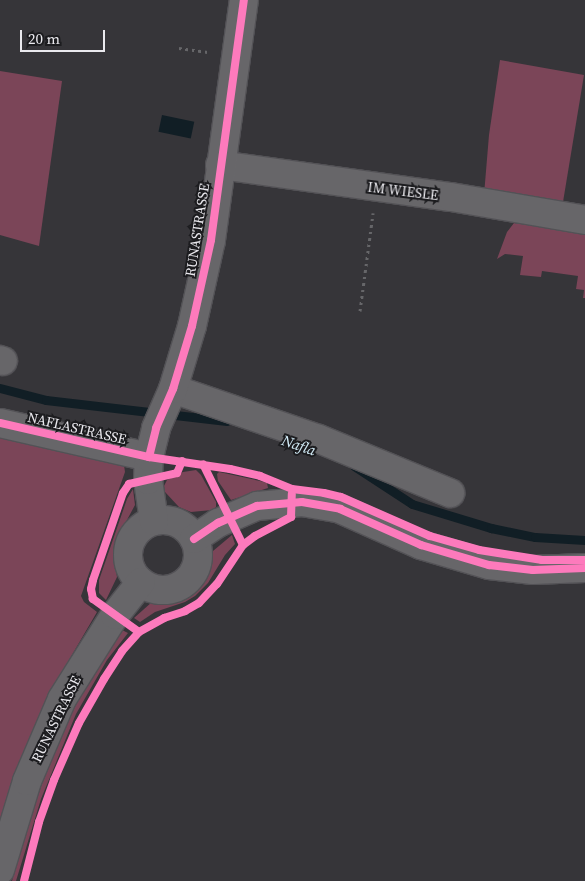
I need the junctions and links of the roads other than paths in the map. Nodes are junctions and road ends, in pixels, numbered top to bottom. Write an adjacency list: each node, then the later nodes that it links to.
1 (244, 0): 2 (street, RUNASTRASSE)
2 (220, 165): 3 (street, IM WIESLE); 4 (street, RUNASTRASSE)
3 (585, 220)
4 (165, 407): 6 (street, RUNASTRASSE); 7 (street)
5 (0, 423): 6 (street, NAFLASTRASSE)
6 (149, 457): 8 (street, RUNASTRASSE)
7 (450, 493)
8 (154, 521): 9 (street); 11 (street)
9 (194, 539): 10 (street); 11 (street)
10 (585, 568)
11 (141, 582): 12 (street, RUNASTRASSE)
12 (0, 870)

